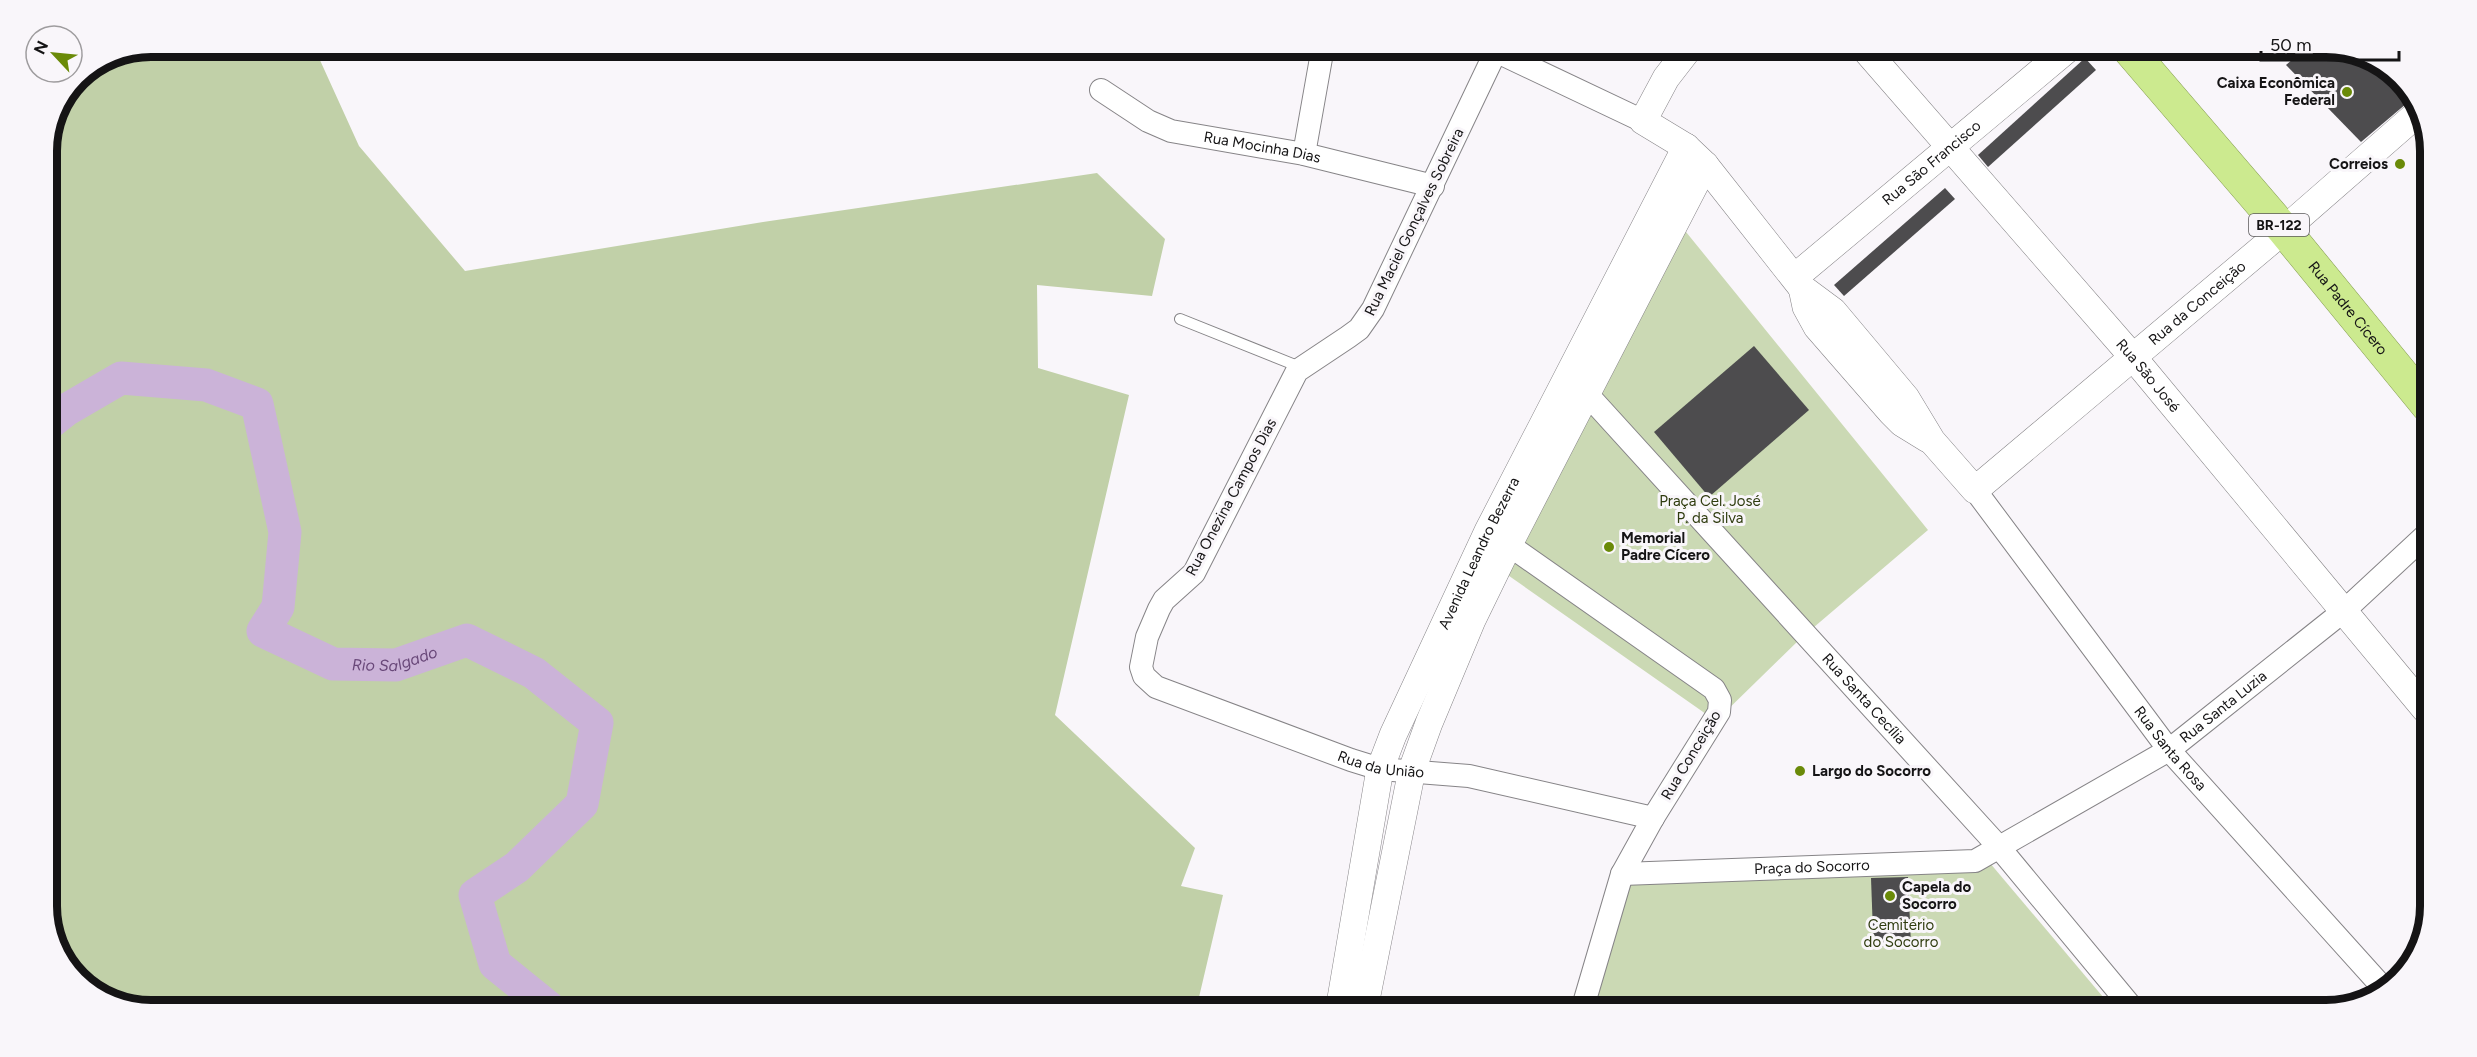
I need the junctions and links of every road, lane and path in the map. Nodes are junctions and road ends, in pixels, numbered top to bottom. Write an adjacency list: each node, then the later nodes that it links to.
1 (1321, 57): 12 (street)
2 (1488, 57): 14 (street, Rua Maciel Gonçalves Sobreira)
3 (1508, 57): 10 (street)
4 (1682, 57): 10 (street)
5 (1873, 57): 11 (street, Rua São José)
6 (2057, 57): 11 (street, Rua São Francisco)
7 (2136, 57): 15 (highway, Rua Padre Cícero / BR-122)
8 (1101, 90): 12 (street, Rua Mocinha Dias)
9 (2414, 117): 15 (street, Rua da Conceição)
10 (1643, 121): 13 (street)
11 (1952, 147): 16 (street, Rua São Francisco); 18 (street, Rua São José)
12 (1304, 154): 14 (street, Rua Mocinha Dias)
13 (1696, 156): 16 (street); 20 (street, Avenida Leandro Bezerra); 23 (street, Avenida Leandro Bezerra)
14 (1433, 186): 19 (street, Rua Maciel Gonçalves Sobreira)
15 (2284, 230): 18 (street, Rua da Conceição); 21 (highway, Rua Padre Cícero / BR-122)
16 (1798, 283): 22 (street)
17 (1180, 319): 19 (lane)
18 (2132, 356): 22 (street, Rua da Conceição); 25 (street, Rua São José)
19 (1301, 368): 26 (street, Rua Onezina Campos Dias)
20 (1587, 394): 23 (street, Avenida Leandro Bezerra); 32 (street, Rua Santa Cecília)
21 (2420, 396)
22 (1975, 490): 28 (street, Rua Santa Rosa)
23 (1498, 537): 29 (street, Avenida Leandro Bezerra); 30 (street, Avenida Leandro Bezerra); 31 (street, Rua Conceição)
24 (2420, 540): 25 (street, Rua Santa Luzia)
25 (2344, 610): 27 (street, Rua São José); 28 (street, Rua Santa Luzia)
26 (1142, 655): 29 (street, Rua da União)
27 (2420, 703)
28 (2169, 750): 32 (street, Rua Santa Luzia); 34 (street, Rua Santa Rosa)
29 (1380, 769): 30 (street, Rua da União); 35 (street, Avenida Leandro Bezerra)
30 (1412, 770): 31 (street, Rua da União); 36 (street, Avenida Leandro Bezerra)
31 (1653, 818): 33 (street, Rua Conceição)
32 (1998, 846): 33 (street, Praça do Socorro); 38 (street, Rua Santa Cecília)
33 (1622, 874): 37 (street, Rua Conceição)
34 (2379, 983)
35 (1341, 1000)
36 (1366, 1000)
37 (1585, 1000)
38 (2125, 1000)

